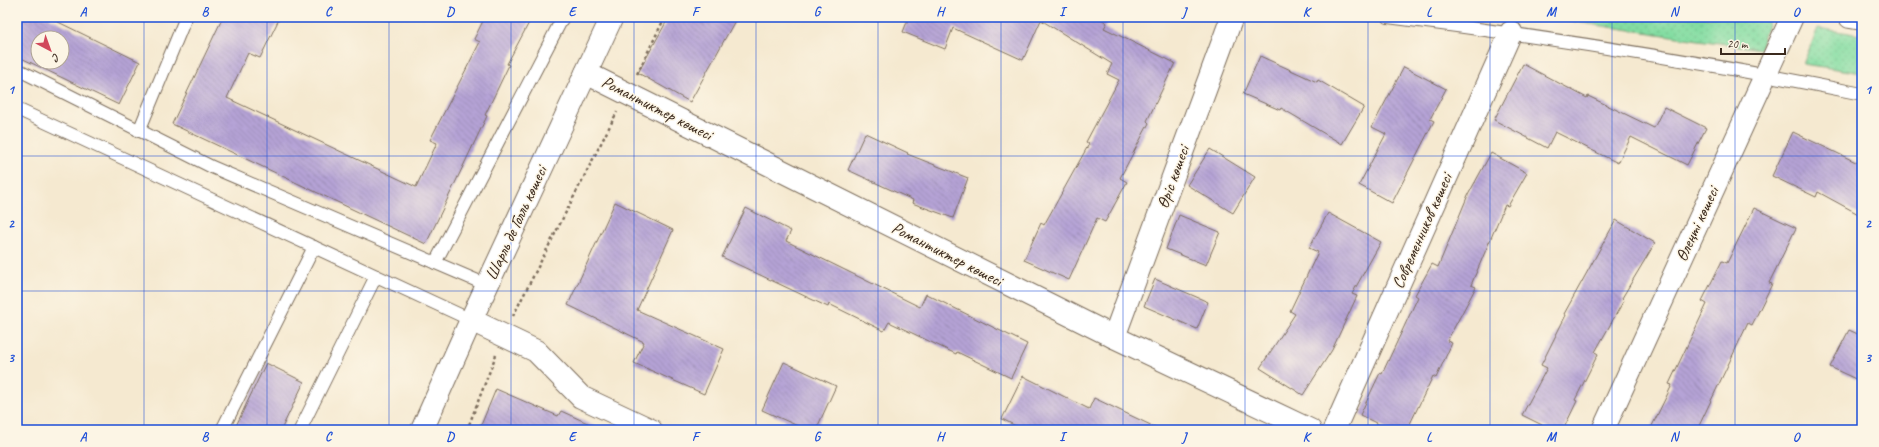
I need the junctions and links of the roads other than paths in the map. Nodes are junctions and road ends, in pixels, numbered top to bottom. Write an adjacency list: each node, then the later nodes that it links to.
1 (186, 17): 15 (lane)
2 (563, 17): 17 (lane)
3 (612, 17): 11 (street, Шарль де Голль көшесі)
4 (1232, 17): 21 (street, Өріс көшесі)
5 (1388, 17): 9 (lane)
6 (1792, 17): 12 (street, Өлеңті көшесі)
7 (1850, 17): 8 (street)
8 (1862, 19)
9 (1511, 32): 12 (lane); 27 (street, Современников көшесі)
10 (17, 69): 15 (lane)
11 (586, 73): 19 (street, Шарль де Голль көшесі); 21 (street, Романтиктер көшесі)
12 (1765, 75): 13 (lane); 28 (street, Өлеңті көшесі)
13 (1862, 94)
14 (17, 109): 16 (lane)
15 (139, 131): 17 (lane)
16 (314, 247): 18 (lane); 22 (lane)
17 (435, 263): 19 (lane)
18 (376, 276): 20 (lane); 23 (lane)
19 (487, 285): 20 (street, Шарль де Голль көшесі)
20 (470, 320): 24 (street, Шарль де Голль көшесі); 25 (street)
21 (1114, 337): 26 (street, Романтиктер көшесі)
22 (222, 430)
23 (300, 430)
24 (422, 430)
25 (651, 430)
26 (1310, 430)
27 (1334, 430)
28 (1603, 430)

